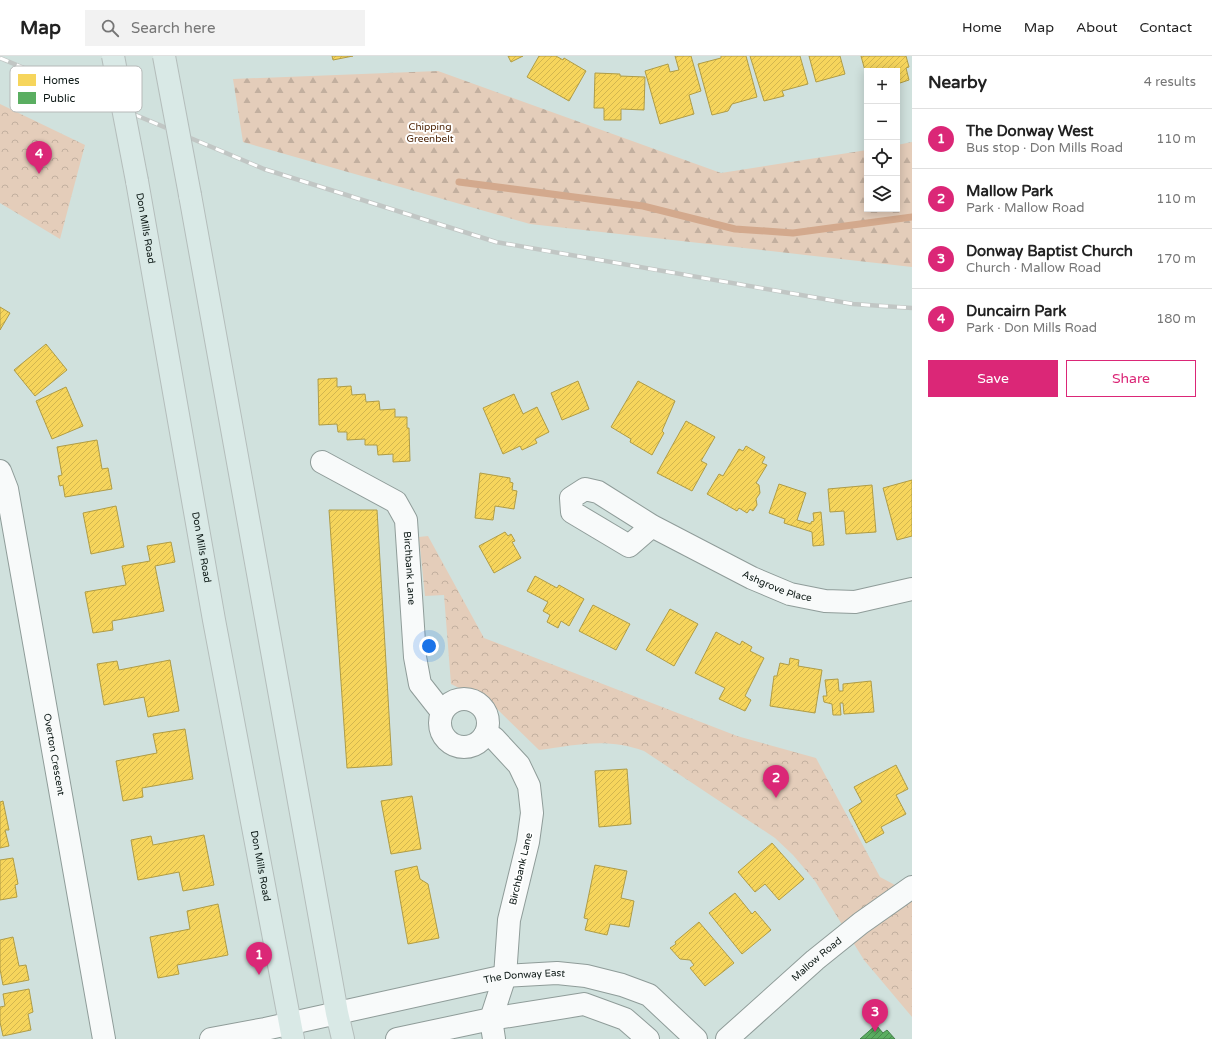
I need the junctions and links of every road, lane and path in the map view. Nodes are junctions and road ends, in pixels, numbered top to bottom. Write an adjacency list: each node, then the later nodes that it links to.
1 (113, 56): 3 (main road, Don Mills Road, bridge)
2 (164, 56): 13 (main road, bridge)
3 (115, 66)
4 (124, 112): 15 (main road, Don Mills Road, bridge)
5 (322, 462): 9 (street, Birchbank Lane)
6 (0, 471): 16 (street, Overton Crescent)
7 (652, 526): 8 (street, Ashgrove Place)
8 (912, 589)
9 (442, 712): 10 (street); 10 (street)
10 (485, 735): 12 (street, Birchbank Lane)
11 (912, 886): 22 (street, Mallow Road)
12 (505, 976): 13 (street, The Donway East); 14 (street, Birchbank Lane); 21 (street, The Donway East)
13 (337, 1013): 15 (street, The Donway East); 18 (main road)
14 (493, 1029): 19 (street); 20 (street)
15 (291, 1031): 17 (street, The Donway East)
16 (104, 1039)
17 (212, 1039)
18 (343, 1039)
19 (397, 1039)
20 (648, 1039)
21 (696, 1039)
22 (727, 1039)

